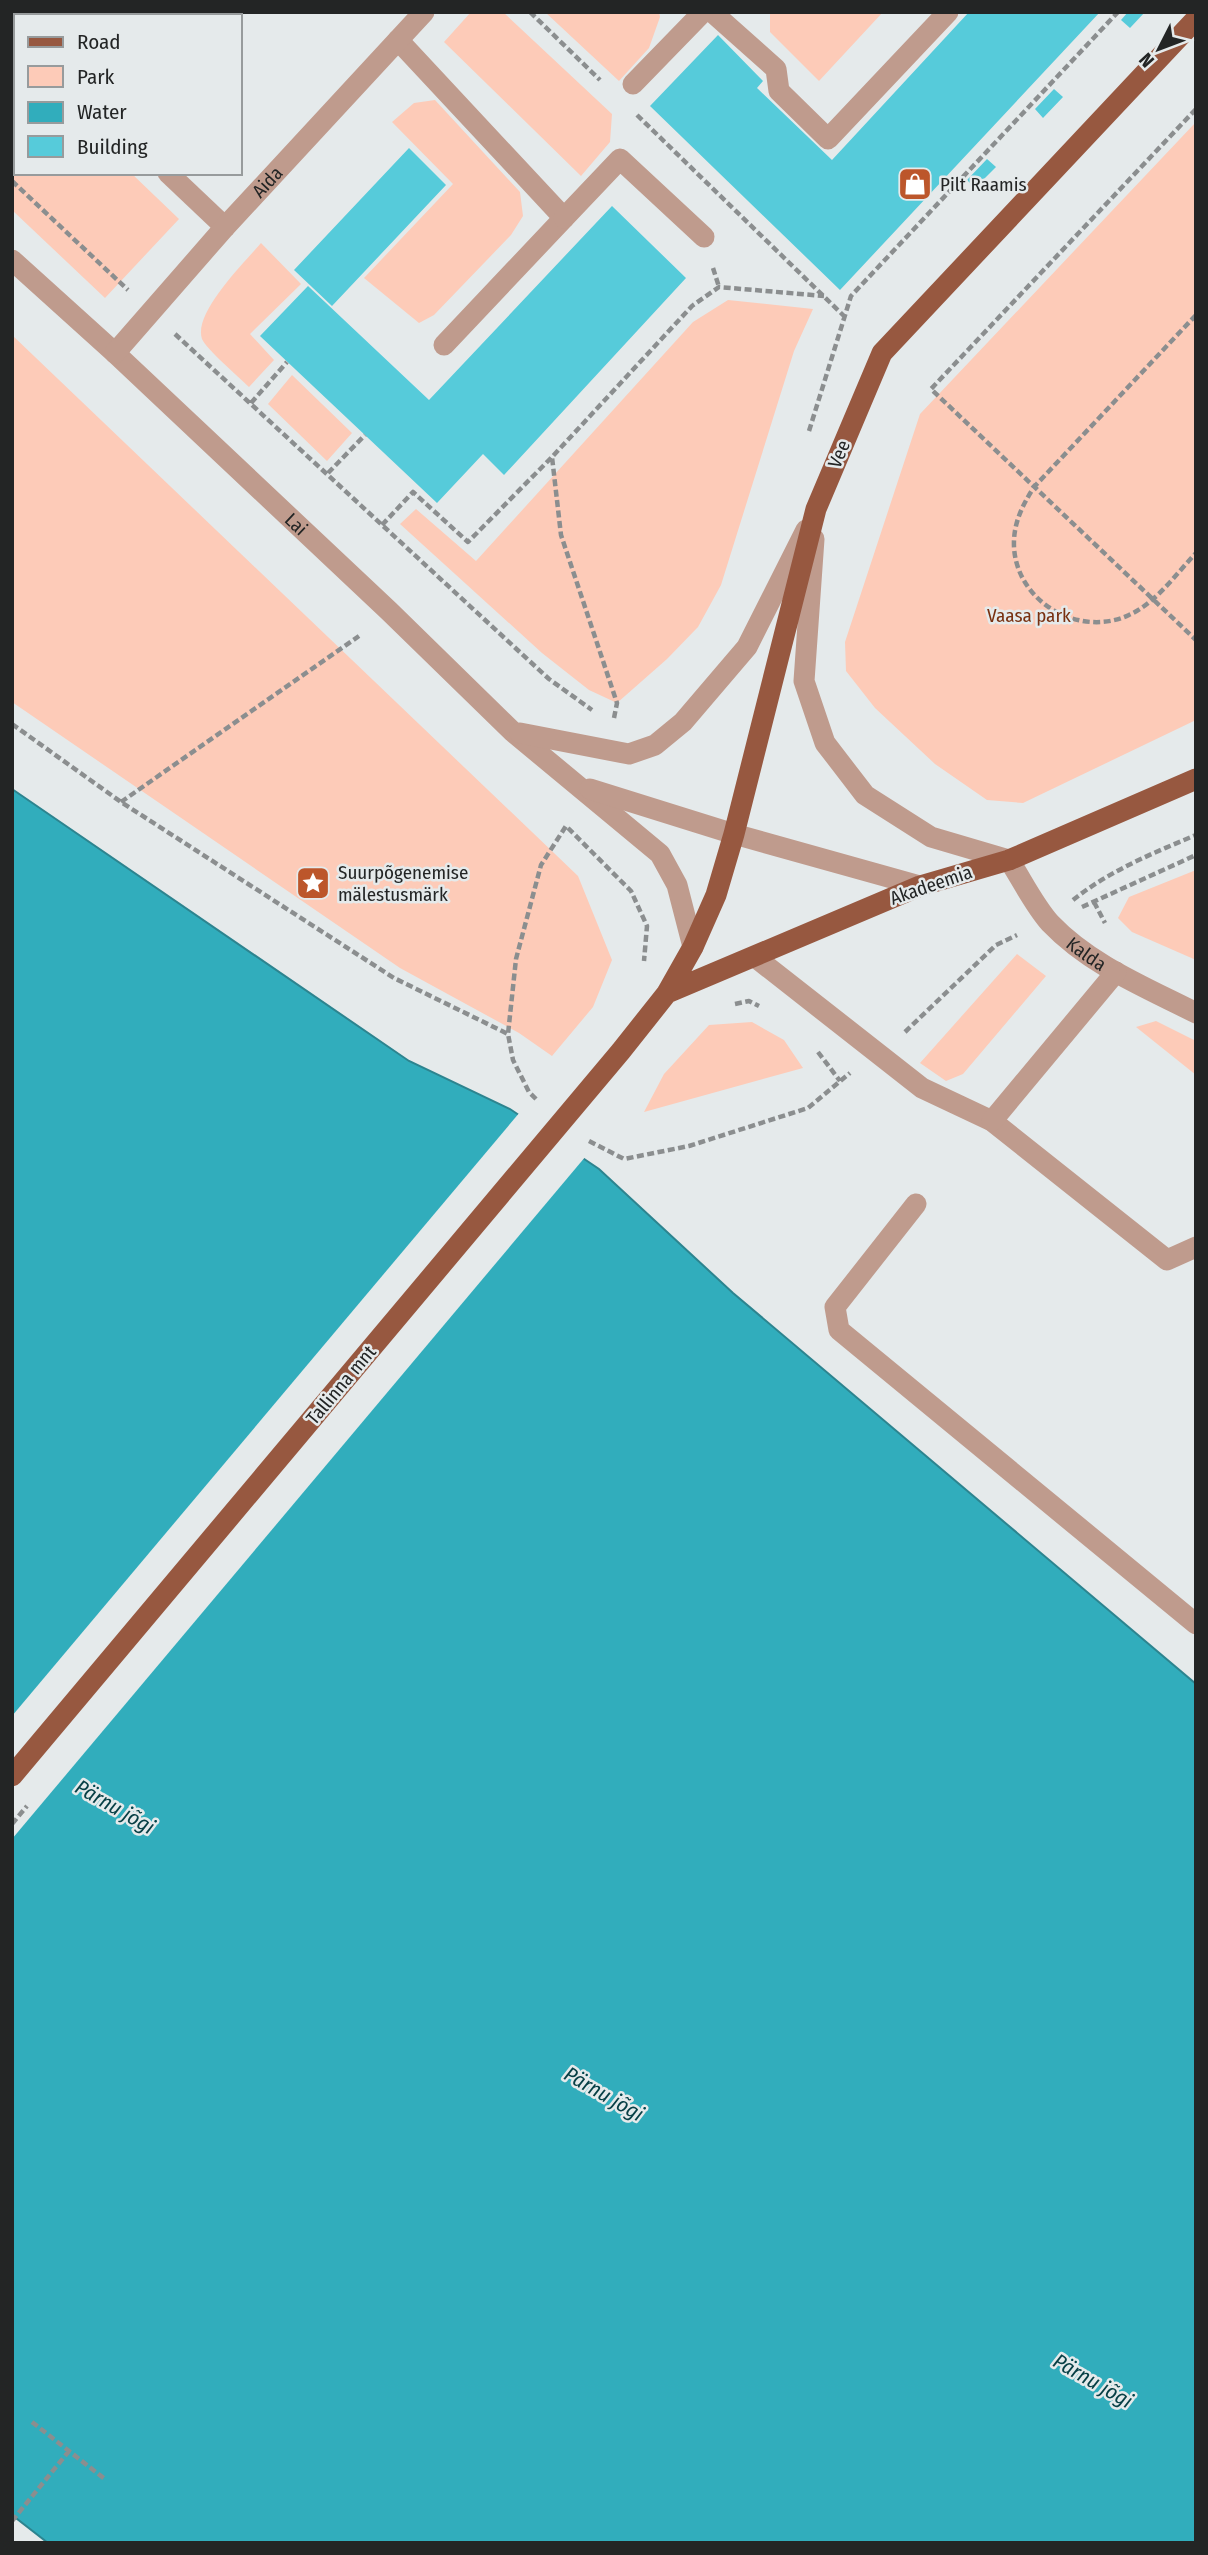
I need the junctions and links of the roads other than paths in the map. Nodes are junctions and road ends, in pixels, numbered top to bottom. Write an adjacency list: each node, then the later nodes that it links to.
1 (424, 12): 6 (street, Aida)
2 (702, 12): 7 (street)
3 (712, 12): 4 (street)
4 (948, 12)
5 (1196, 19): 15 (main road, Vee)
6 (398, 40): 9 (street); 10 (street, Aida)
7 (633, 83)
8 (170, 175): 10 (street)
9 (564, 218): 11 (street); 13 (street)
10 (225, 227): 14 (street, Aida)
11 (704, 237)
12 (12, 260): 14 (street, Lai)
13 (444, 345)
14 (115, 353): 16 (street, Lai)
15 (816, 509): 16 (street); 19 (main road, Vee); 20 (street)
16 (513, 732): 18 (street, Lai)
17 (1196, 779): 20 (main road, Akadeemia)
18 (581, 786): 19 (street, Lai); 22 (street, Lai)
19 (734, 834): 21 (street, Lai); 22 (main road, Vee)
20 (1009, 860): 21 (main road, Akadeemia); 24 (street, Kalda)
21 (920, 886): 23 (main road, Akadeemia)
22 (693, 947): 25 (main road, Vee)
23 (755, 957): 25 (main road, Akadeemia); 27 (street)
24 (1116, 972): 26 (street, Kalda); 27 (street)
25 (667, 993): 31 (main road, Tallinna mnt)
26 (1196, 1013)
27 (992, 1121): 29 (street)
28 (916, 1204): 30 (street)
29 (1196, 1247)
30 (1196, 1624)
31 (12, 1776)

